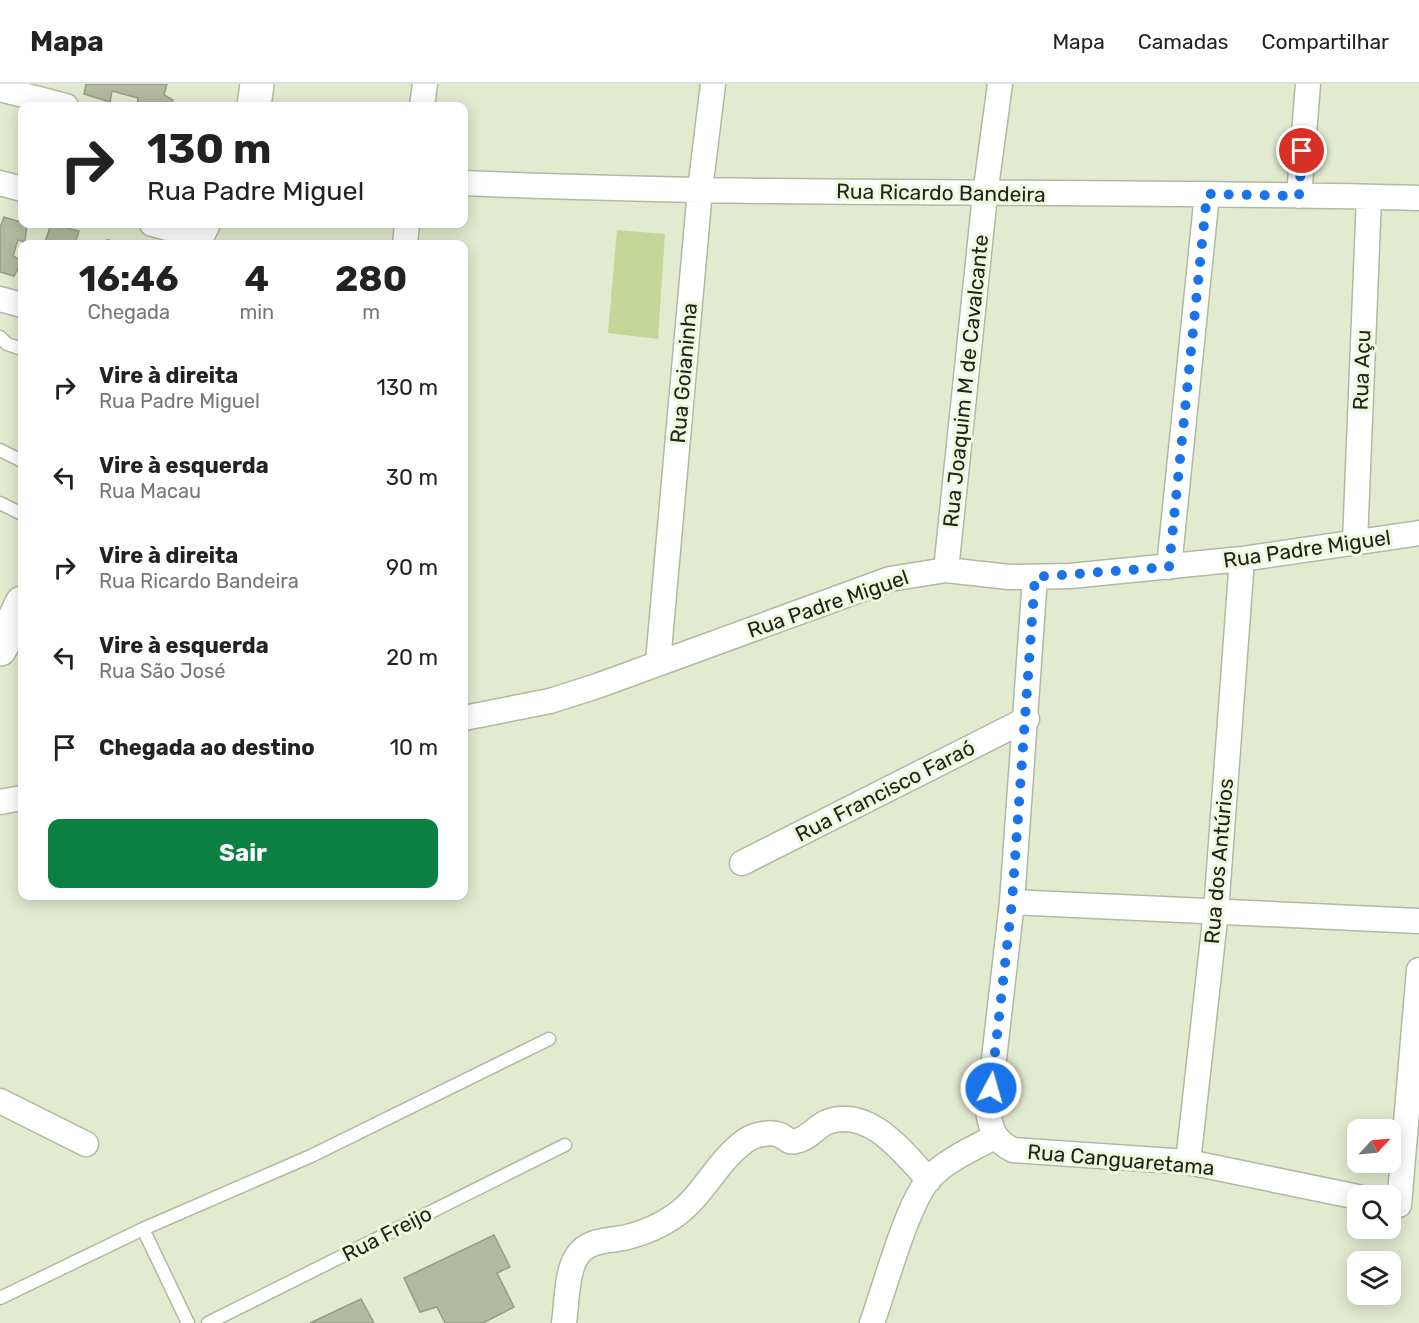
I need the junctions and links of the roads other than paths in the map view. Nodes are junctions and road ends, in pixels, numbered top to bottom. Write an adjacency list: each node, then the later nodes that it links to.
1 (257, 84): 8 (main road)
2 (425, 84): 9 (street)
3 (713, 84): 13 (street, Rua Goianinha)
4 (1000, 84): 15 (street, Rua Joaquim M de Cavalcante)
5 (1308, 84): 16 (street)
6 (0, 89): 7 (street)
7 (50, 102)
8 (255, 102)
9 (423, 102)
10 (0, 183): 12 (street)
11 (468, 183): 13 (street, Rua Ricardo Bandeira)
12 (18, 188)
13 (700, 190): 15 (street, Rua Ricardo Bandeira); 37 (street, Rua Goianinha)
14 (1207, 194): 15 (street, Rua Ricardo Bandeira); 16 (street, Rua Ricardo Bandeira); 32 (street)
15 (985, 195): 33 (street, Rua Joaquim M de Cavalcante)
16 (1299, 196): 17 (street, Rua Ricardo Bandeira)
17 (1369, 197): 18 (street, Rua Ricardo Bandeira); 30 (street, Rua Açu)
18 (1419, 198)
19 (169, 228): 20 (street)
20 (198, 235)
21 (0, 300): 22 (street)
22 (18, 304)
23 (0, 337): 24 (lane)
24 (18, 348)
25 (0, 450): 26 (lane)
26 (18, 459)
27 (0, 503): 28 (lane)
28 (18, 512)
29 (1419, 533): 30 (street, Rua Padre Miguel)
30 (1355, 543): 31 (street, Rua Padre Miguel)
31 (1242, 559): 32 (street, Rua Padre Miguel); 44 (street, Rua dos Antúrios)
32 (1169, 567): 34 (street, Rua Padre Miguel)
33 (946, 570): 34 (street, Rua Padre Miguel); 37 (street, Rua Padre Miguel)
34 (1035, 577): 39 (street)
35 (18, 611): 36 (main road)
36 (0, 649)
37 (658, 662): 38 (street, Rua Padre Miguel)
38 (468, 717)
39 (1027, 718): 42 (street, Rua Francisco Faraó); 43 (street)
40 (18, 799): 41 (street)
41 (0, 802)
42 (742, 863)
43 (1012, 902): 44 (street); 49 (street)
44 (1216, 910): 45 (street); 52 (street, Rua dos Antúrios)
45 (1419, 921)
46 (1419, 970): 55 (street)
47 (549, 1039): 56 (lane)
48 (0, 1101): 50 (street)
49 (994, 1137): 52 (street, Rua Canguaretama); 53 (street)
50 (86, 1144)
51 (565, 1145): 59 (lane, Rua Freijo)
52 (1188, 1162): 54 (street, Rua Canguaretama)
53 (929, 1180): 60 (street); 61 (street)
54 (1347, 1195)
55 (1403, 1205)
56 (143, 1229): 57 (lane); 58 (lane)
57 (0, 1298)
58 (188, 1323)
59 (208, 1323)
60 (564, 1323)
61 (873, 1323)

